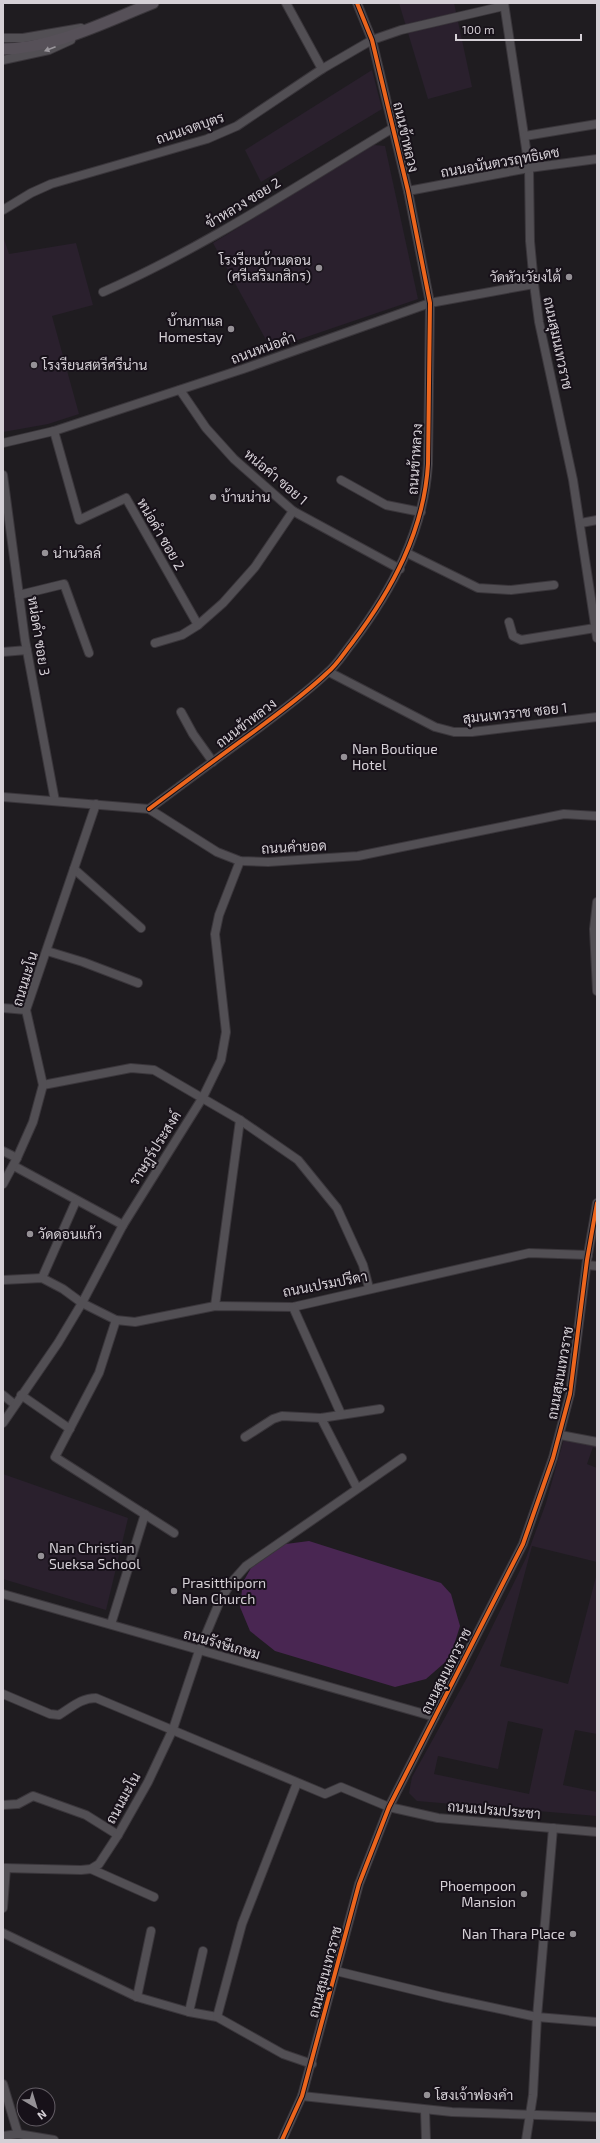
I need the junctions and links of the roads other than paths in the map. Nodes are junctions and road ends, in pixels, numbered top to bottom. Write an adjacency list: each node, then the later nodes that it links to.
1 (153, 3): 5 (main road)
2 (286, 3): 10 (street)
3 (357, 3): 7 (street, ถนนข้าหลวง)
4 (504, 5): 7 (street, ถนนเจตบุตร); 13 (street, ถนนสุมนเทวราช)
5 (97, 25): 6 (street); 8 (main road); 9 (street, one-way to 9)
6 (3, 38)
7 (372, 40): 10 (street, ถนนเจตบุตร); 12 (street, ถนนข้าหลวง)
8 (3, 49)
9 (3, 60)
10 (322, 69): 17 (street, ถนนเจตบุตร)
11 (597, 124): 13 (street)
12 (393, 128): 16 (street, ถนนข้าหลวง); 19 (street, ข้าหลวง ซอย 2)
13 (525, 136): 15 (street, ถนนสุมนเทวราช)
14 (597, 158): 15 (street, ถนนอนันตวรฤทธิเดช)
15 (529, 168): 16 (street, ถนนอนันตวรฤทธิเดช); 18 (street, ถนนสุมนเทวราช)
16 (408, 191): 20 (street, ถนนข้าหลวง)
17 (3, 210)
18 (534, 284): 20 (street, ถนนหน่อคำ); 29 (street, ถนนสุมนเทวราช)
19 (103, 292)
20 (430, 303): 21 (street, ถนนหน่อคำ); 27 (street, ถนนข้าหลวง)
21 (180, 390): 22 (street, ถนนหน่อคำ); 26 (street, หน่อคำ ซอย 1)
22 (54, 431): 23 (street, ถนนหน่อคำ); 35 (street, หน่อคำ ซอย 2)
23 (3, 443)
24 (3, 475): 33 (street, หน่อคำ ซอย 3)
25 (341, 480): 27 (street)
26 (293, 511): 31 (street, หน่อคำ ซอย 1); 35 (street)
27 (421, 512): 30 (street, ถนนข้าหลวง)
28 (597, 520): 29 (street)
29 (581, 523): 36 (street, ถนนสุมนเทวราช)
30 (407, 553): 31 (street, ถนนข้าหลวง); 32 (street)
31 (400, 569): 42 (street, ถนนข้าหลวง)
32 (554, 585)
33 (20, 595): 39 (street, หน่อคำ ซอย 3); 41 (street)
34 (508, 622): 36 (street)
35 (198, 625): 38 (street)
36 (595, 628): 37 (street, ถนนสุมนเทวราช)
37 (597, 638)
38 (154, 643)
39 (27, 650): 40 (street); 47 (street, หน่อคำ ซอย 3)
40 (3, 652)
41 (89, 653)
42 (329, 672): 44 (street, สุมนเทวราช ซอย 1); 45 (street, ถนนข้าหลวง)
43 (181, 712): 45 (street)
44 (597, 717)
45 (213, 762): 49 (street, ถนนข้าหลวง)
46 (3, 797): 47 (street, ถนนคำยอด)
47 (55, 801): 48 (street, ถนนคำยอด)
48 (96, 804): 49 (street, ถนนคำยอด); 52 (street, ถนนมะโน)
49 (149, 809): 51 (street, ถนนคำยอด)
50 (597, 816): 51 (street, ถนนคำยอด)
51 (240, 861): 61 (street, ราษฎร์ประสงค์)
52 (74, 869): 54 (street); 55 (street, ถนนมะโน)
53 (597, 902): 57 (street)
54 (141, 928)
55 (47, 951): 56 (street); 59 (street, ถนนมะโน)
56 (138, 983)
57 (597, 990)
58 (3, 1008): 59 (street)
59 (26, 1010): 60 (street, ถนนมะโน)
60 (43, 1085): 61 (street); 64 (street, ถนนมะโน)
61 (203, 1096): 62 (street); 68 (street, ราษฎร์ประสงค์)
62 (240, 1120): 74 (street); 76 (street)
63 (3, 1151): 64 (street)
64 (16, 1162): 65 (street, ถนนมะโน); 66 (street)
65 (3, 1184)
66 (76, 1201): 68 (street); 72 (street)
67 (597, 1203): 69 (street, ถนนสุมนเทวราช)
68 (123, 1226): 75 (street, ราษฎร์ประสงค์)
69 (588, 1255): 70 (street, ถนนสุมนเทวราช); 74 (street, ถนนเปรมปรีดา)
70 (587, 1265): 71 (street); 87 (street, ถนนสุมนเทวราช)
71 (597, 1266)
72 (42, 1278): 73 (street); 75 (street, ถนนเปรมปรีดา)
73 (3, 1280)
74 (369, 1288): 77 (street, ถนนเปรมปรีดา)
75 (82, 1303): 78 (street, ถนนเปรมปรีดา); 80 (street, ราษฎร์ประสงค์)
76 (215, 1306): 77 (street, ถนนเปรมปรีดา); 78 (street, ถนนเปรมปรีดา)
77 (293, 1307): 83 (street)
78 (116, 1320): 86 (street)
79 (3, 1395): 81 (street)
80 (21, 1395): 81 (street, ราษฎร์ประสงค์); 86 (street)
81 (14, 1404): 85 (street, ราษฎร์ประสงค์)
82 (380, 1409): 83 (street)
83 (341, 1414): 84 (street)
84 (321, 1418): 88 (street); 91 (street)
85 (3, 1423)
86 (70, 1429): 92 (street)
87 (560, 1435): 89 (street); 98 (street, ถนนสุมนเทวราช)
88 (245, 1437)
89 (597, 1442)
90 (402, 1458): 91 (street, ถนนมะโน)
91 (358, 1488): 96 (street, ถนนมะโน)
92 (145, 1514): 93 (street); 95 (street)
93 (174, 1533)
94 (3, 1594): 95 (street, ถนนรังษีเกษม)
95 (111, 1624): 96 (street, ถนนรังษีเกษม)
96 (199, 1651): 98 (street, ถนนรังษีเกษม); 99 (street, ถนนมะโน)
97 (3, 1694): 99 (street, ถนนเปรมประชา)
98 (435, 1717): 102 (street, ถนนสุมนเทวราช)
99 (173, 1729): 100 (street, ถนนเปรมประชา); 105 (street, ถนนมะโน)
100 (297, 1784): 102 (street, ถนนเปรมประชา); 116 (street)
101 (3, 1805): 105 (street)
102 (389, 1807): 103 (street, ถนนเปรมประชา); 113 (street, ถนนสุมนเทวราช)
103 (554, 1828): 104 (street, ถนนเปรมประชา); 117 (street)
104 (597, 1832)
105 (118, 1834): 107 (street, ถนนมะโน)
106 (4, 1868): 107 (street); 109 (street)
107 (91, 1869): 108 (street)
108 (154, 1897)
109 (3, 1908)
110 (150, 1931): 114 (street)
111 (3, 1933): 114 (street)
112 (203, 1951): 115 (street)
113 (336, 1971): 117 (street); 119 (street, ถนนสุมนเทวราช)
114 (137, 1997): 115 (street)
115 (189, 2012): 116 (street)
116 (217, 2017): 119 (street)
117 (537, 2017): 118 (street); 123 (street)
118 (597, 2022)
119 (312, 2064): 121 (street, ถนนสุมนเทวราช)
120 (3, 2084): 125 (street)
121 (302, 2096): 122 (street); 128 (street, ถนนสุมนเทวราช)
122 (426, 2110): 123 (street); 129 (street)
123 (530, 2116): 124 (street); 130 (street)
124 (597, 2116)
125 (18, 2134): 126 (street); 127 (street)
126 (3, 2136)
127 (54, 2140)
128 (282, 2140)
129 (426, 2140)
130 (526, 2140)

